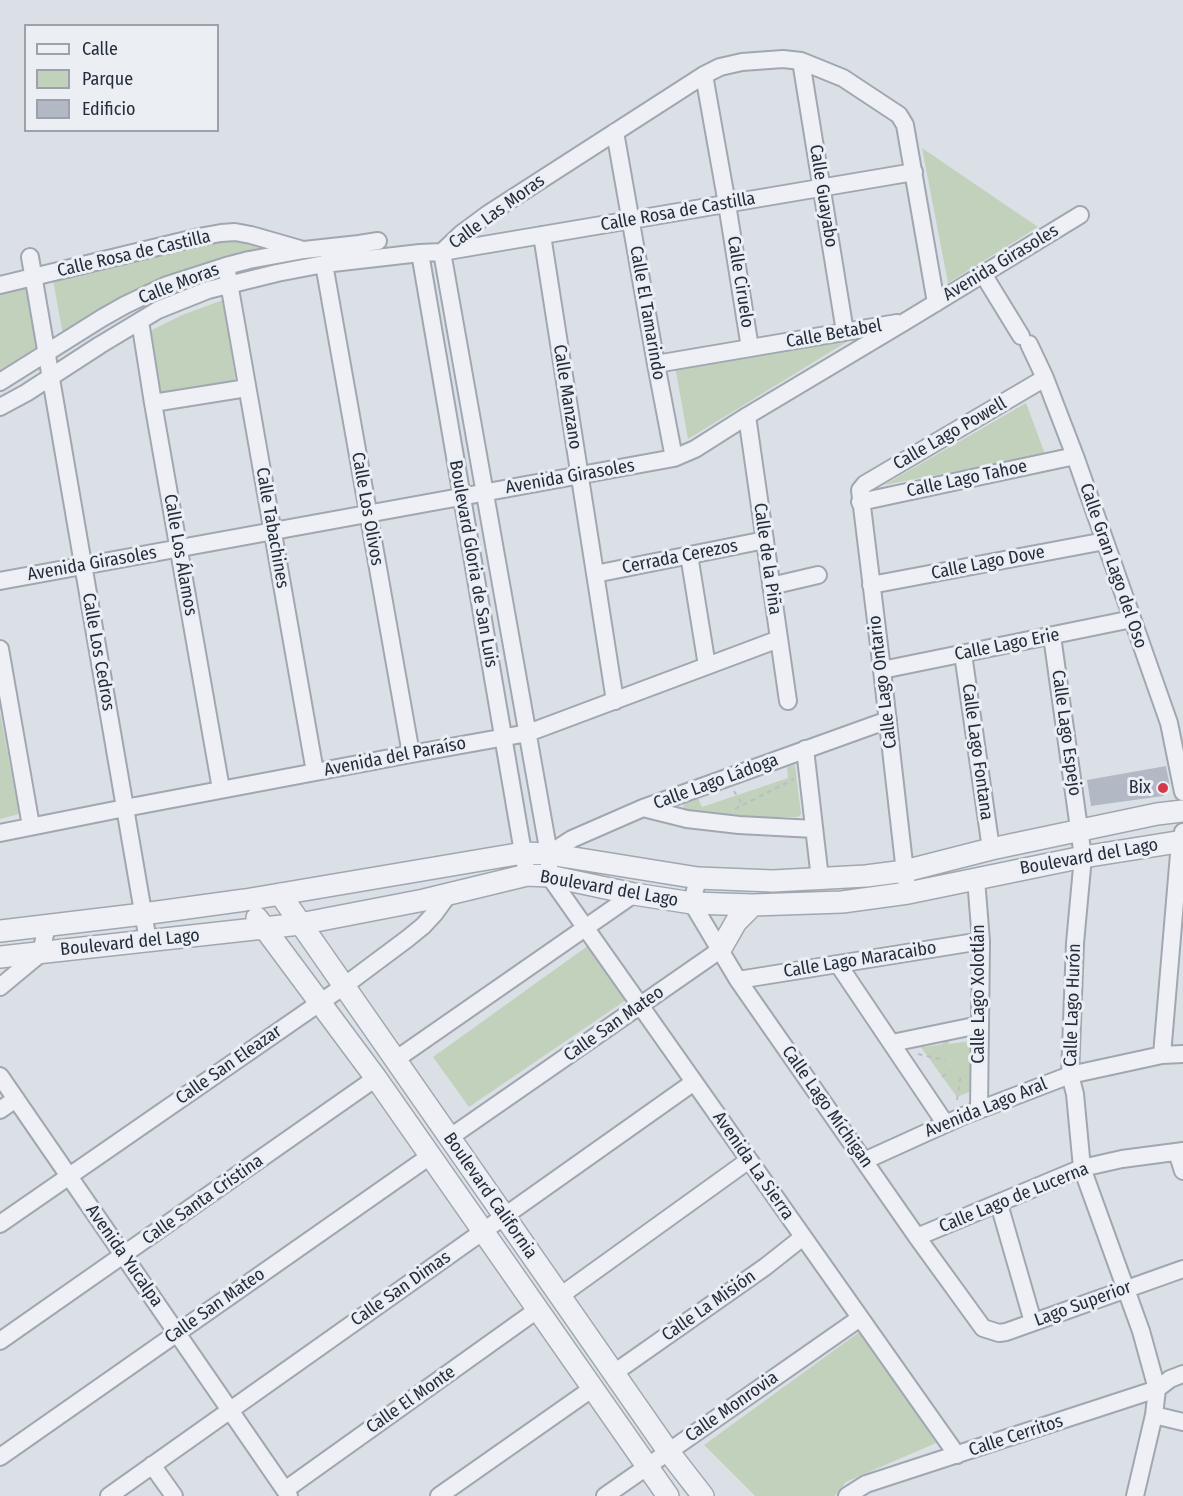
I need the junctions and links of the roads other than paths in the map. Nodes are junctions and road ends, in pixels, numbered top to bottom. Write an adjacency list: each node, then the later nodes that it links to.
1 (801, 61): 2 (street, Calle Las Moras); 4 (street, Calle Las Moras); 5 (street, Calle Guayabo)
2 (704, 75): 3 (street, Calle Las Moras); 6 (street, Calle Ciruelo)
3 (615, 132): 8 (street, Calle El Tamarindo); 12 (street, Calle Las Moras)
4 (914, 172): 5 (street, Calle Rosa de Castilla); 21 (street)
5 (821, 188): 6 (street, Calle Rosa de Castilla); 24 (street, Calle Guayabo)
6 (727, 204): 8 (street, Calle Rosa de Castilla); 25 (street, Calle Ciruelo)
7 (1080, 215): 17 (street, Avenida Girasoles)
8 (630, 220): 9 (street, Calle Rosa de Castilla); 26 (street, Calle El Tamarindo)
9 (542, 235): 12 (street, Calle Rosa de Castilla); 36 (street, Calle Manzano)
10 (378, 241): 11 (street, Calle Moras)
11 (304, 250): 16 (street, Calle Moras); 18 (street, Calle Rosa de Castilla)
12 (442, 252): 13 (street, Calle Las Moras); 37 (street, Boulevard Gloria de San Luis)
13 (420, 253): 15 (street, Calle Las Moras); 38 (street, Boulevard Gloria de San Luis)
14 (30, 256): 18 (street, Calle Los Cedros)
15 (324, 264): 19 (street, Calle Las Moras); 40 (street, Calle Los Olivos)
16 (226, 266): 19 (street, Calle Tabachines); 27 (street, Calle Moras)
17 (983, 274): 21 (street, Avenida Girasoles); 28 (street, Calle Gran Lago del Oso)
18 (33, 278): 20 (street, Calle Rosa de Castilla); 27 (street, Calle Los Cedros)
19 (229, 284): 22 (street, Calle Las Moras); 30 (street, Calle Tabachines)
20 (0, 285)
21 (936, 303): 23 (street, Avenida Girasoles)
22 (140, 321): 27 (street, Calle Las Moras); 31 (street, Calle Los Álamos)
23 (906, 321): 24 (street, Calle Betabel); 33 (street, Avenida Girasoles)
24 (845, 332): 25 (street, Calle Betabel)
25 (750, 348): 26 (street, Calle Betabel)
26 (656, 364): 35 (street, Calle El Tamarindo)
27 (49, 366): 29 (street, Calle Moras); 32 (street, Calle Las Moras); 46 (street, Calle Los Cedros)
28 (1045, 378): 34 (street, Calle Gran Lago del Oso); 39 (street, Calle Lago Powell)
29 (0, 382)
30 (247, 388): 31 (street); 41 (street, Calle Tabachines)
31 (153, 403): 44 (street, Calle Los Álamos)
32 (0, 407)
33 (747, 416): 35 (street, Avenida Girasoles); 42 (street, Calle de la Piña)
34 (1075, 456): 39 (street, Calle Lago Tahoe); 43 (street, Calle Gran Lago del Oso)
35 (674, 458): 36 (street, Avenida Girasoles)
36 (580, 476): 37 (street, Avenida Girasoles); 47 (street, Calle Manzano)
37 (485, 493): 38 (street, Avenida Girasoles); 64 (street, Boulevard Gloria de San Luis)
38 (462, 497): 40 (street, Avenida Girasoles); 65 (street, Boulevard Gloria de San Luis)
39 (860, 497): 50 (street, Calle Lago Ontario)
40 (368, 514): 41 (street, Avenida Girasoles); 67 (street, Calle Los Olivos)
41 (273, 531): 44 (street, Avenida Girasoles); 68 (street, Calle Tabachines)
42 (765, 540): 45 (street, Cerrada Cerezos); 51 (street, Calle de la Piña)
43 (1105, 541): 50 (street, Calle Lago Dove); 52 (street, Calle Gran Lago del Oso)
44 (179, 548): 46 (street, Avenida Girasoles); 69 (street, Calle Los Álamos)
45 (689, 555): 47 (street, Cerrada Cerezos); 57 (street)
46 (83, 566): 49 (street, Avenida Girasoles); 71 (street, Calle Los Cedros)
47 (595, 574): 60 (street, Calle Manzano)
48 (819, 575): 51 (street)
49 (0, 581)
50 (872, 585): 58 (street, Calle Lago Ontario)
51 (771, 586): 54 (street, Calle de la Piña)
52 (1131, 619): 53 (street, Calle Lago Erie); 63 (street, Calle Gran Lago del Oso)
53 (1052, 636): 56 (street, Calle Lago Erie); 76 (street, Calle Lago Espejo)
54 (779, 639): 57 (street, Avenida del Paraíso); 61 (street, Calle de la Piña)
55 (0, 650): 59 (street)
56 (963, 654): 58 (street, Calle Lago Erie); 79 (street, Calle Lago Fontana)
57 (707, 666): 60 (street, Avenida del Paraíso)
58 (882, 670): 62 (street, Calle Lago Ontario)
59 (2, 678): 74 (street)
60 (615, 700): 64 (street, Avenida del Paraíso)
61 (788, 701)
62 (888, 720): 66 (street, Calle Lago Ládoga); 83 (street, Calle Lago Ontario)
63 (1176, 721): 70 (street, Calle Gran Lago del Oso)
64 (528, 733): 65 (street, Avenida del Paraíso); 81 (street, Boulevard Gloria de San Luis)
65 (503, 737): 67 (street, Avenida del Paraíso); 80 (street, Boulevard Gloria de San Luis)
66 (805, 749): 72 (street, Calle Lago Ládoga); 75 (street)
67 (411, 754): 68 (street, Avenida del Paraíso)
68 (315, 772): 69 (street, Avenida del Paraíso)
69 (221, 789): 71 (street, Avenida del Paraíso)
70 (1183, 792)
71 (125, 808): 74 (street, Avenida del Paraíso); 97 (street, Calle Los Cedros)
72 (643, 808): 75 (street); 81 (street, Calle Lago Ládoga)
73 (1183, 811): 76 (street, Boulevard del Lago)
74 (32, 826): 77 (street, Avenida del Paraíso)
75 (814, 829): 87 (street)
76 (1079, 830): 79 (street, Boulevard del Lago); 82 (street, Calle Lago Espejo)
77 (0, 833)
78 (1182, 838): 82 (street, Boulevard del Lago); 92 (street)
79 (991, 849): 83 (street, Boulevard del Lago)
80 (523, 853): 81 (street, Boulevard del Lago); 84 (street, Boulevard Gloria de San Luis); 90 (street, Boulevard del Lago)
81 (549, 854): 85 (street, Boulevard Gloria de San Luis); 86 (street, Boulevard del Lago)
82 (1083, 856): 88 (street, Boulevard del Lago); 120 (street, Calle Lago Hurón)
83 (905, 871): 87 (street, Boulevard del Lago); 89 (street, Calle Lago Ontario)
84 (527, 875): 85 (street, Boulevard del Lago); 93 (street, Boulevard del Lago)
85 (549, 876): 91 (street, Boulevard del Lago); 101 (street, Avenida La Sierra)
86 (698, 878): 87 (street, Boulevard del Lago); 95 (street)
87 (819, 879)
88 (976, 879): 89 (street, Boulevard del Lago); 103 (street, Calle Lago Xolotlán)
89 (908, 893): 96 (street, Boulevard del Lago)
90 (280, 894): 94 (street, Boulevard del Lago); 98 (street, Boulevard California)
91 (634, 894): 95 (street, Boulevard del Lago); 101 (street)
92 (1179, 894): 108 (street)
93 (448, 895): 98 (street, Boulevard del Lago); 111 (street, Calle San Eleazar)
94 (245, 900): 97 (street, Boulevard del Lago); 100 (street, Boulevard California)
95 (692, 903): 96 (street, Boulevard del Lago); 105 (street, Calle Lago Míchigan)
96 (753, 905): 105 (street)
97 (143, 914): 99 (street, Boulevard del Lago); 104 (street, Calle Los Cedros)
98 (300, 924): 100 (street, Boulevard del Lago); 111 (street, Boulevard California)
99 (47, 926): 102 (street, Boulevard del Lago); 106 (street)
100 (264, 927): 104 (street, Boulevard del Lago); 113 (street, Boulevard California)
101 (586, 928): 114 (street, Avenida La Sierra); 119 (street)
102 (0, 931)
103 (981, 940): 109 (street, Calle Lago Maracaibo); 115 (street, Calle Lago Xolotlán)
104 (148, 941): 106 (street, Boulevard del Lago)
105 (720, 950): 110 (street, Calle Lago Míchigan); 114 (street, Calle San Mateo)
106 (41, 953): 107 (street, Boulevard del Lago); 112 (street)
107 (0, 957)
108 (1176, 961): 118 (street)
109 (838, 964): 110 (street, Calle Lago Maracaibo); 116 (street)
110 (738, 980): 132 (street, Calle Lago Míchigan)
111 (344, 986): 113 (street, Calle San Eleazar); 119 (street, Boulevard California)
112 (0, 987)
113 (320, 1002): 122 (street, Boulevard California); 135 (street, Calle San Eleazar)
114 (640, 1005): 123 (street, Avenida La Sierra); 128 (street, Calle San Mateo)
115 (979, 1024): 116 (street); 125 (street, Calle Lago Xolotlán)
116 (895, 1047): 127 (street)
117 (1183, 1054): 118 (street, Avenida Lago Aral)
118 (1162, 1055): 120 (street, Avenida Lago Aral)
119 (396, 1060): 128 (street, Boulevard California)
120 (1070, 1075): 125 (street, Avenida Lago Aral); 133 (street, Calle Lago Hurón)
121 (0, 1076): 124 (street, Avenida Yucalpa)
122 (376, 1078): 130 (street, Boulevard California); 142 (street, Calle Santa Cristina)
123 (694, 1082): 131 (street, Avenida La Sierra); 137 (street, Calle San Dimas)
124 (16, 1099): 126 (street); 135 (street, Avenida Yucalpa)
125 (979, 1109): 127 (street, Avenida Lago Aral)
126 (0, 1110)
127 (950, 1121): 132 (street, Avenida Lago Aral)
128 (449, 1137): 137 (street, Boulevard California)
129 (1180, 1152): 133 (street, Calle Lago de Lucerna); 134 (street)
130 (429, 1156): 139 (street, Boulevard California); 150 (street, Calle San Mateo)
131 (749, 1160): 140 (street, Avenida La Sierra); 145 (street)
132 (864, 1161): 141 (street, Calle Lago Míchigan)
133 (1082, 1168): 136 (street, Calle Lago de Lucerna); 144 (street, Calle Lago Hurón)
134 (1183, 1171)
135 (69, 1176): 138 (street, Calle San Eleazar); 142 (street, Avenida Yucalpa)
136 (999, 1204): 141 (street, Calle Lago de Lucerna); 148 (street)
137 (504, 1216): 139 (street, Calle San Dimas); 145 (street, Boulevard California)
138 (0, 1224)
139 (483, 1232): 146 (street, Boulevard California); 156 (street, Calle San Dimas)
140 (803, 1237): 147 (street, Avenida La Sierra); 152 (street, Calle La Misión)
141 (917, 1238): 149 (street, Calle Lago Míchigan)
142 (123, 1255): 150 (street, Avenida Yucalpa); 151 (street, Calle Santa Cristina)
143 (1183, 1269): 144 (street, Lago Superior)
144 (1126, 1288): 148 (street, Lago Superior); 155 (street, Calle Lago Hurón)
145 (560, 1296): 152 (street, Boulevard California)
146 (537, 1310): 154 (street, Boulevard California); 164 (street, Calle El Monte)
147 (860, 1318): 159 (street, Calle Monrovia); 160 (street, Avenida La Sierra)
148 (1033, 1322): 149 (street, Lago Superior)
149 (982, 1328)
150 (177, 1333): 156 (street, Avenida Yucalpa); 161 (street, Calle San Mateo)
151 (0, 1341)
152 (614, 1373): 159 (street, Boulevard California)
153 (1183, 1374): 155 (street, Calle Cerritos)
154 (592, 1388): 163 (street, Boulevard California); 168 (street)
155 (1157, 1389): 157 (street); 160 (street, Calle Cerritos)
156 (230, 1410): 162 (street, Calle San Dimas); 164 (street, Avenida Yucalpa)
157 (1154, 1415): 158 (street); 172 (street)
158 (1183, 1422)
159 (668, 1451): 163 (street, Calle Monrovia); 171 (street, Boulevard California)
160 (957, 1455): 165 (street, Calle Cerritos)
161 (0, 1457)
162 (152, 1465): 166 (street, Calle San Dimas); 167 (street)
163 (647, 1466): 169 (street, Calle Monrovia); 170 (street, Boulevard California)
164 (287, 1493)
165 (851, 1495)
166 (109, 1496)
167 (174, 1496)
168 (439, 1496)
169 (605, 1496)
170 (668, 1496)
171 (703, 1496)
172 (1135, 1496)

